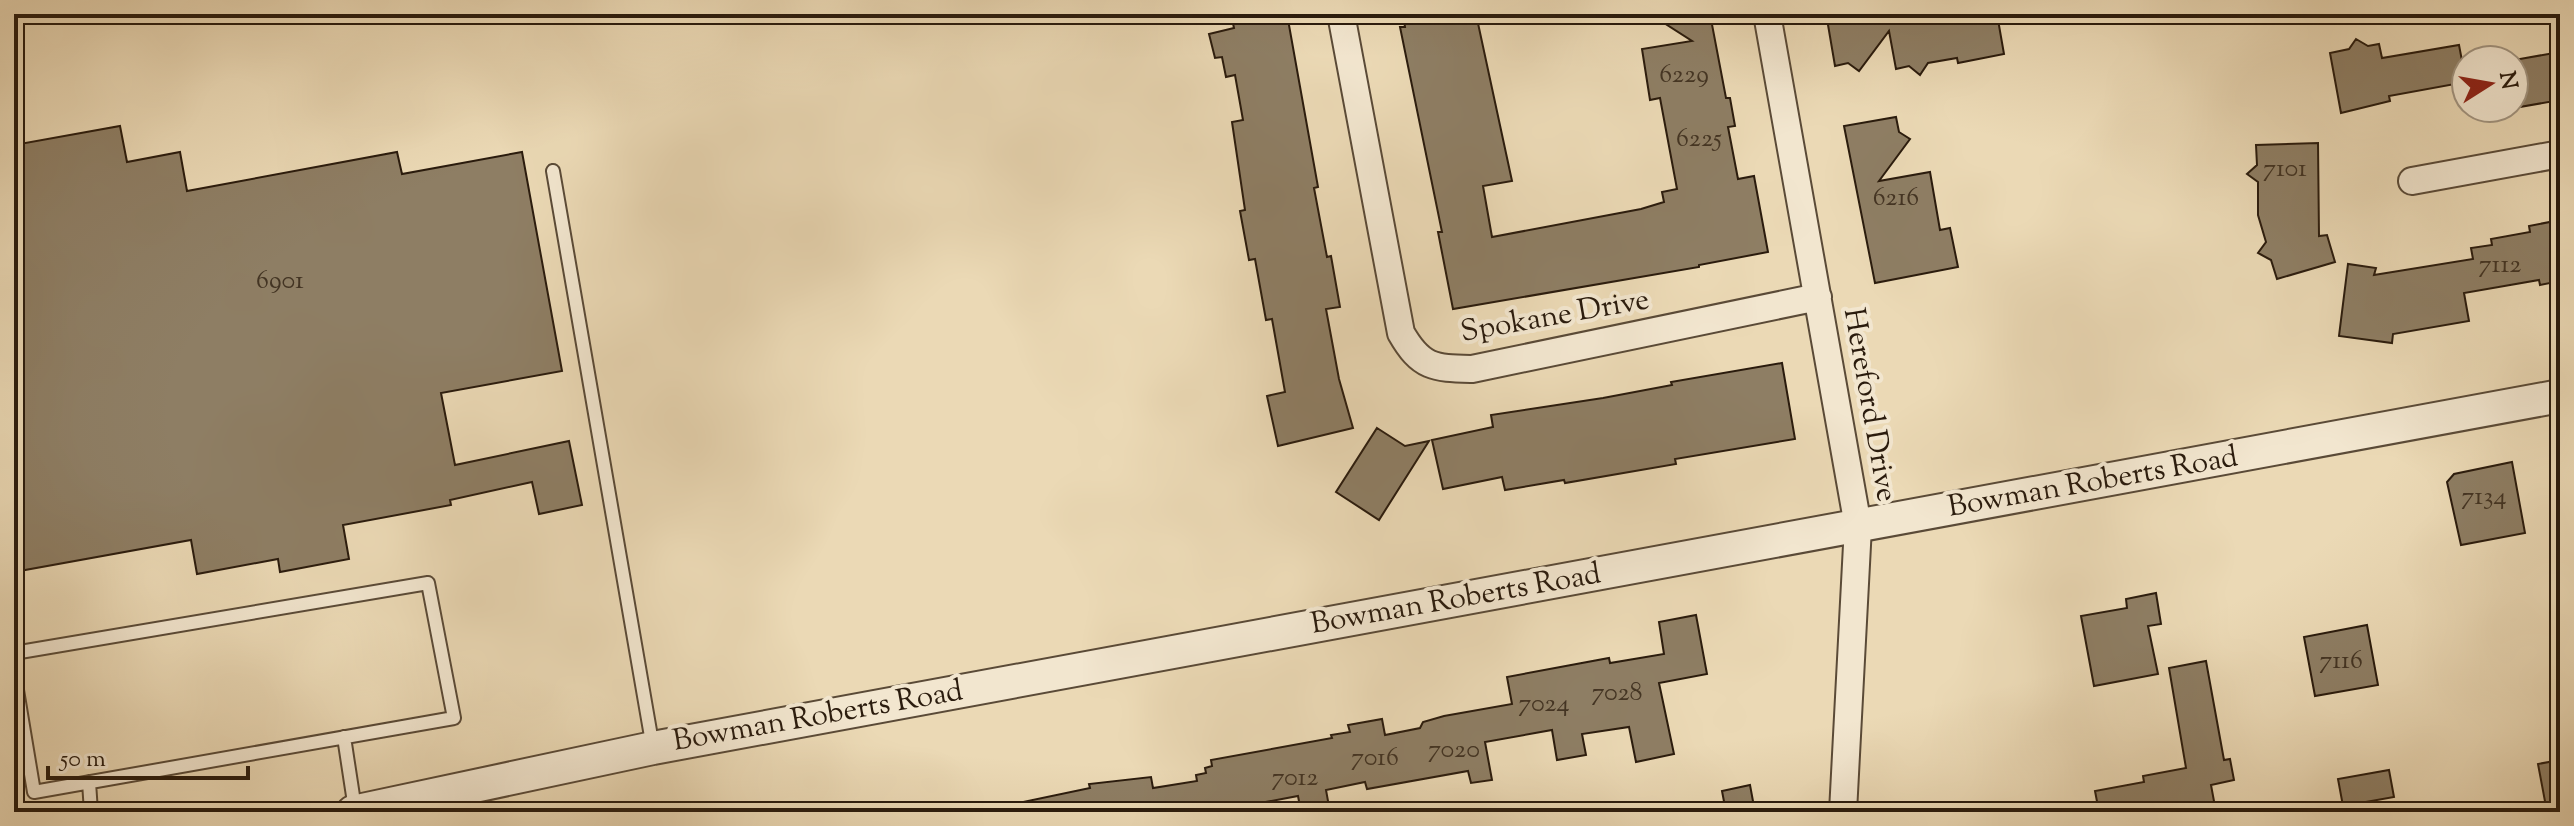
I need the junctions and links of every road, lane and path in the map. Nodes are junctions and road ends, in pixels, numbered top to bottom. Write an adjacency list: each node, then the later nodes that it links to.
1 (1341, 14): 6 (street, Spokane Drive)
2 (1767, 14): 6 (street, Hereford Drive)
3 (2560, 154): 5 (street)
4 (553, 171): 12 (lane)
5 (2412, 181)
6 (1818, 297): 8 (street, Hereford Drive)
7 (2560, 396): 8 (street, Bowman Roberts Road)
8 (1858, 526): 12 (street, Bowman Roberts Road); 16 (street, Hereford Drive)
9 (14, 653): 11 (lane)
10 (14, 672): 13 (lane)
11 (344, 737): 13 (lane); 15 (lane)
12 (653, 748): 15 (street, Bowman Roberts Road)
13 (89, 782): 14 (lane)
14 (91, 812)
15 (354, 812)
16 (1843, 812)

